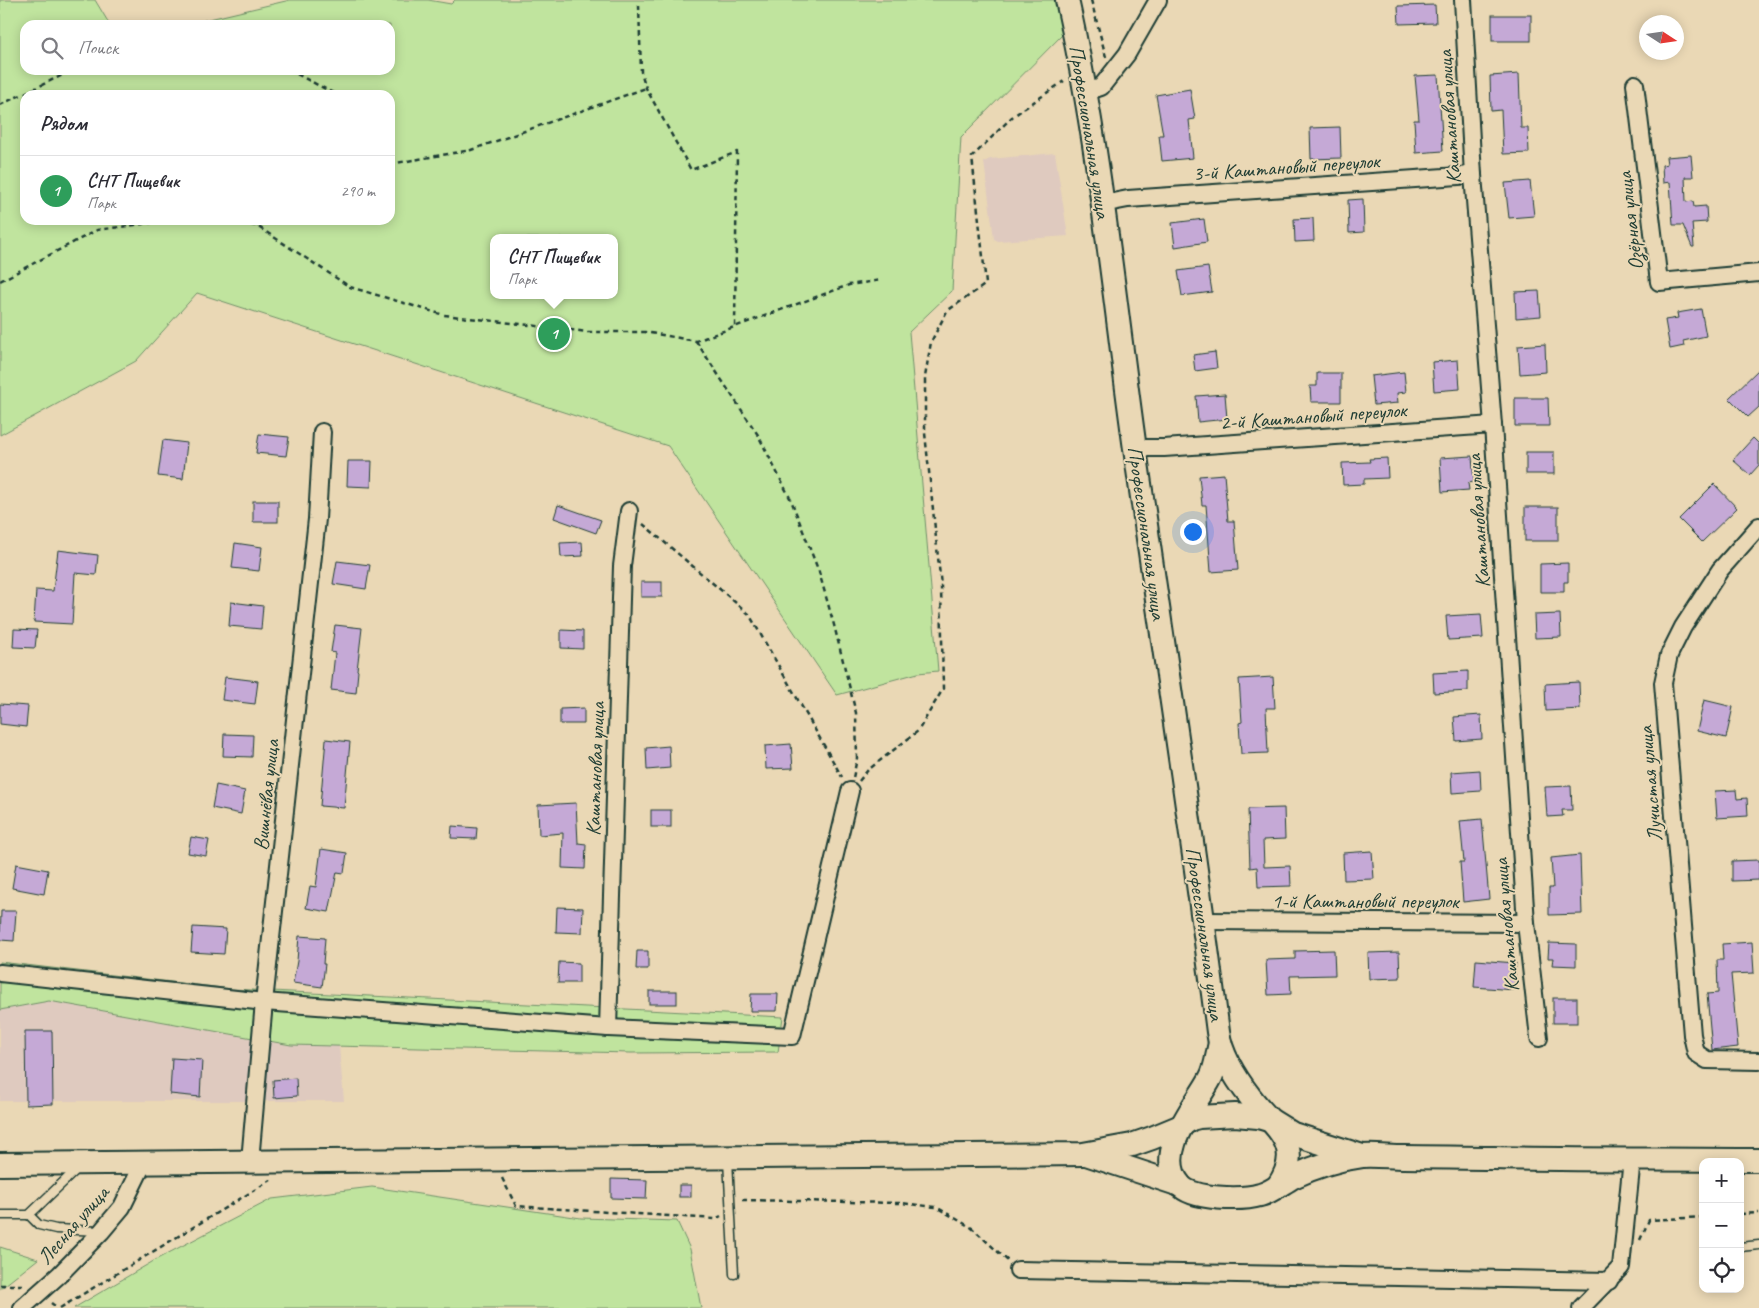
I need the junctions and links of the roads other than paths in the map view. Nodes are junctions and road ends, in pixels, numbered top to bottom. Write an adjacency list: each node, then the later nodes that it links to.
1 (1067, 0): 5 (main road, Профессиональная улица)
2 (1158, 0): 5 (street)
3 (1463, 0): 6 (street, Каштановая улица)
4 (1635, 84): 8 (street, Озёрная улица)
5 (1086, 92): 7 (main road, Профессиональная улица)
6 (1474, 175): 7 (street, 3-й Каштановый переулок); 9 (street, Каштановая улица)
7 (1102, 204): 11 (main road, Профессиональная улица)
8 (1759, 273)
9 (1493, 425): 11 (street, 2-й Каштановый переулок); 16 (street, Каштановая улица)
10 (322, 432): 18 (street, Вишнёвая улица)
11 (1135, 448): 15 (main road, Профессиональная улица)
12 (629, 511): 19 (street, Каштановая улица)
13 (1759, 526): 22 (street, Лучистая улица)
14 (850, 792): 19 (street)
15 (1204, 921): 16 (street, 1-й Каштановый переулок); 21 (main road, Профессиональная улица)
16 (1526, 923): 20 (street, Каштановая улица)
17 (0, 973): 18 (street)
18 (264, 1002): 19 (street); 31 (street, Вишнёвая улица)
19 (608, 1028)
20 (1539, 1038)
21 (1220, 1043): 23 (main road); 24 (main road)
22 (1759, 1061)
23 (1272, 1121): 24 (main road); 27 (main road); 35 (main road)
24 (1181, 1126): 25 (main road); 34 (main road)
25 (1083, 1154): 26 (main road); 34 (main road)
26 (728, 1156): 31 (main road); 42 (lane)
27 (1362, 1156): 28 (main road); 35 (main road)
28 (1632, 1159): 29 (main road); 43 (street)
29 (1759, 1160)
30 (144, 1162): 31 (main road); 32 (main road); 38 (street, Лесная улица)
31 (250, 1162)
32 (83, 1163): 33 (main road); 37 (lane)
33 (0, 1164)
34 (1180, 1185): 35 (main road)
35 (1278, 1186)
36 (0, 1215): 37 (lane)
37 (29, 1215): 38 (lane)
38 (101, 1232): 44 (street, Лесная улица)
39 (1759, 1245): 40 (lane)
40 (1744, 1247)
41 (1018, 1270): 43 (street)
42 (734, 1274)
43 (1609, 1280): 45 (street)
44 (22, 1308)
45 (1581, 1308)

